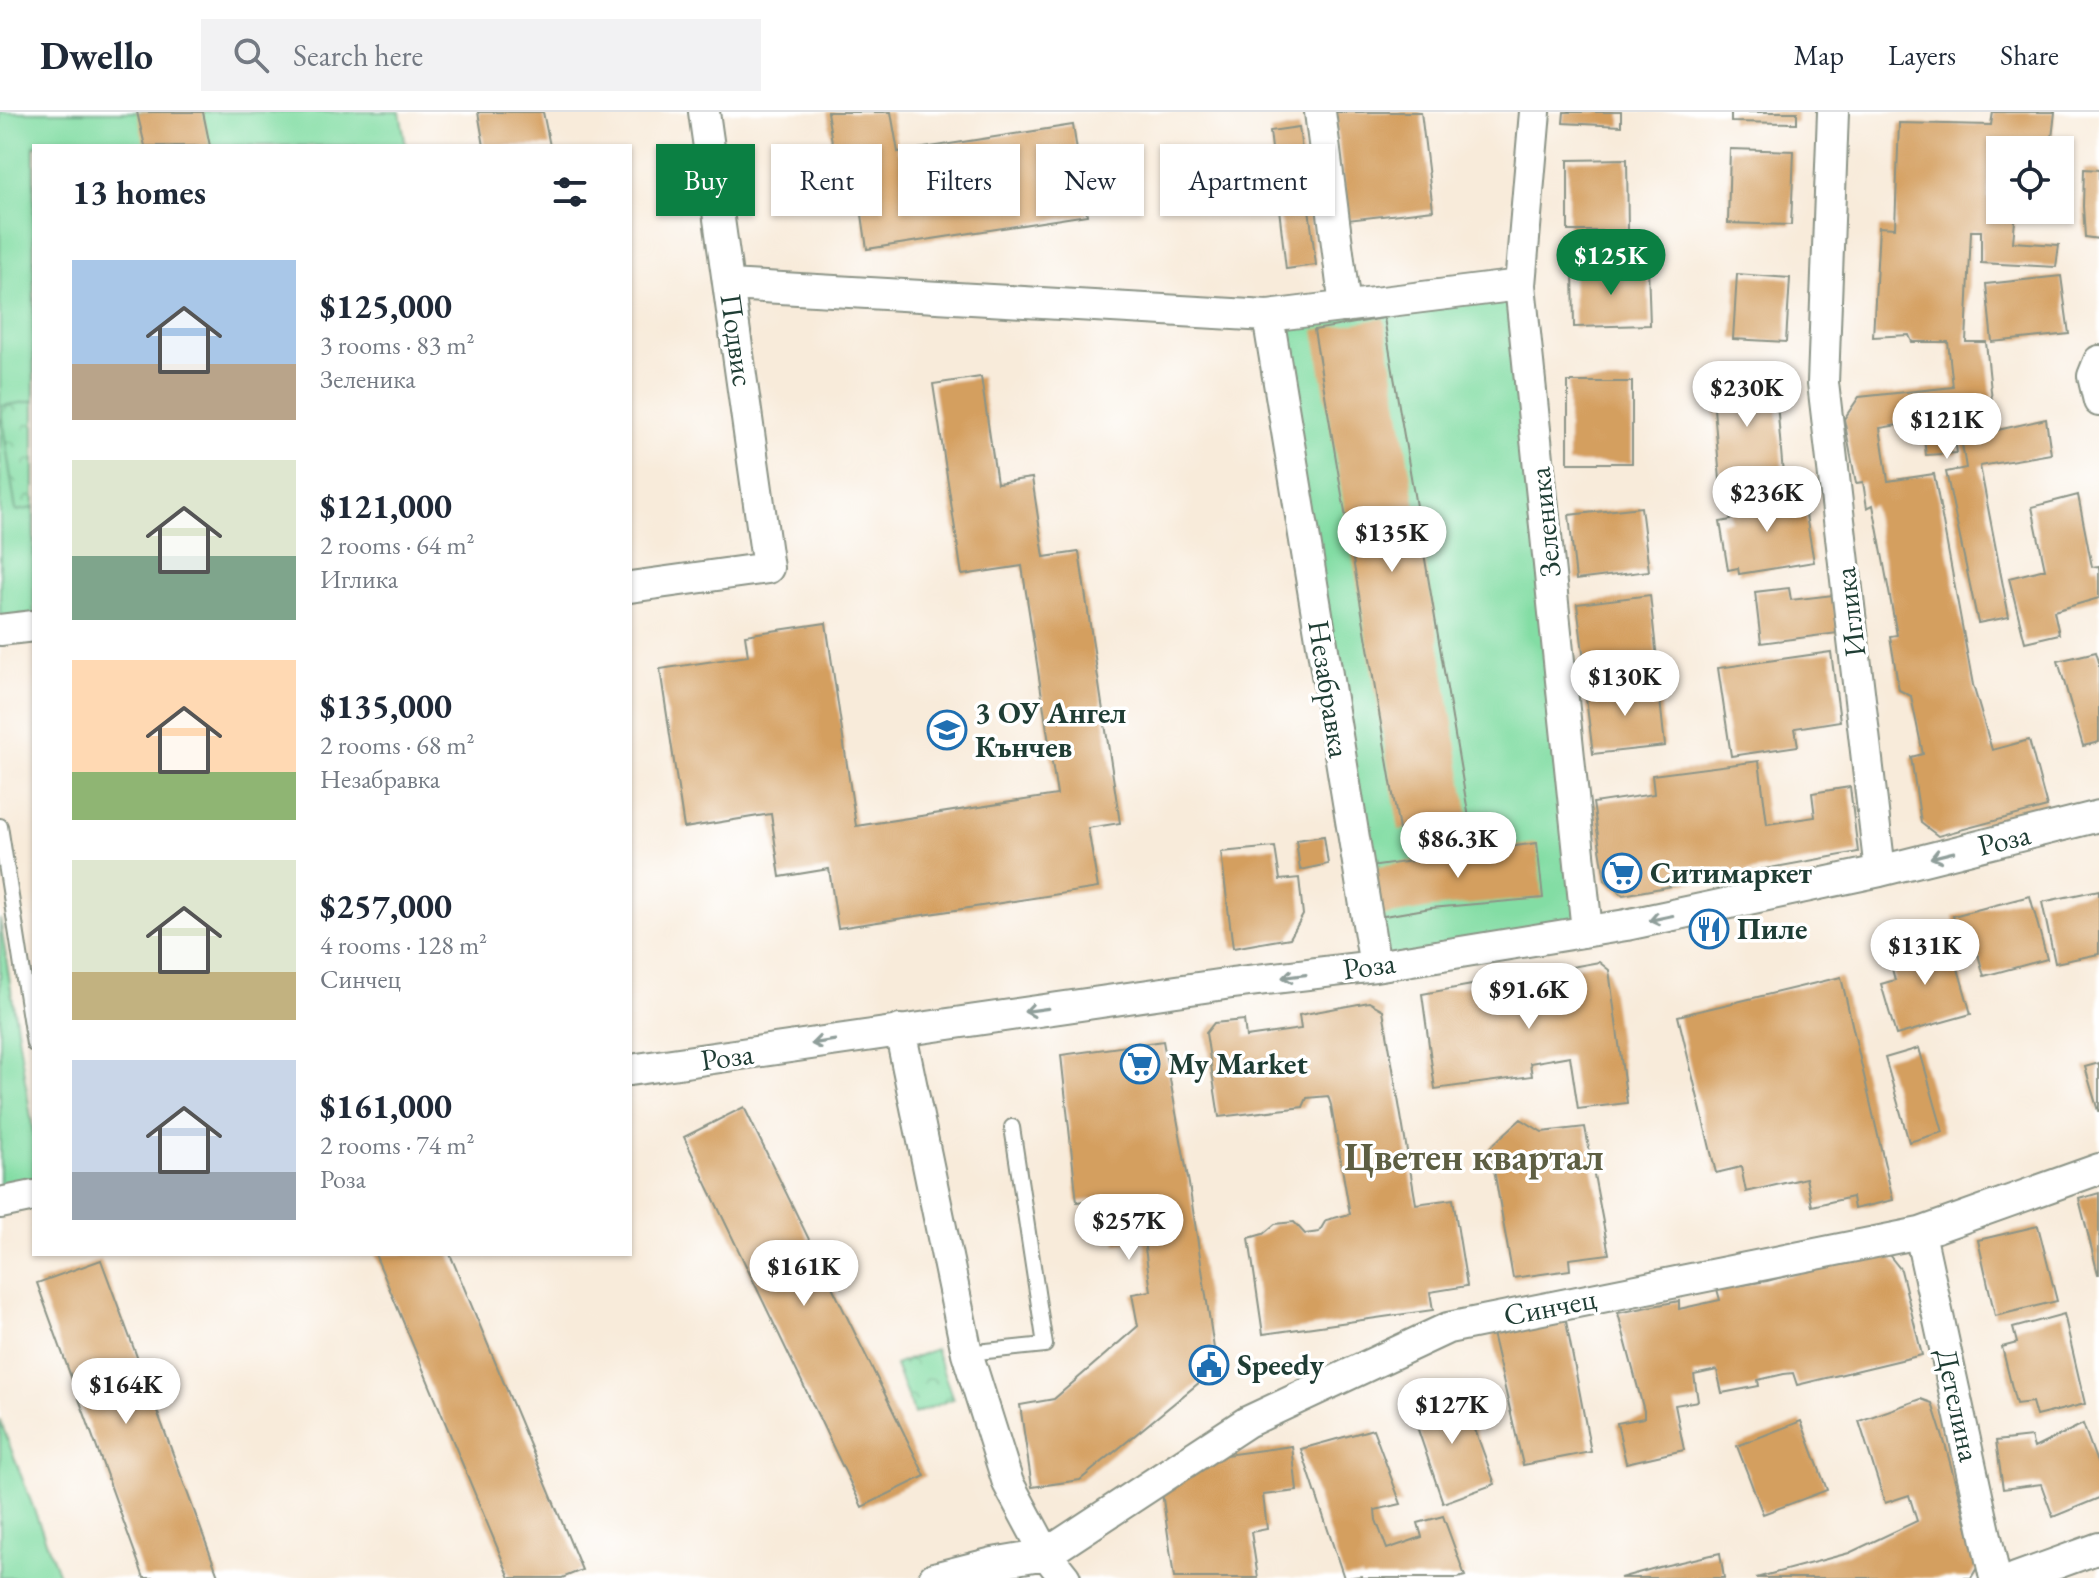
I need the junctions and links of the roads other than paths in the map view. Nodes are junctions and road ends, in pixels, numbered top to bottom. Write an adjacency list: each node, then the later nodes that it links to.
1 (704, 112): 5 (street, Подвис)
2 (1320, 112): 7 (street)
3 (1535, 112): 6 (street, Зеленика)
4 (1833, 112): 16 (street, Иглика)
5 (729, 285): 8 (street); 11 (street, Подвис)
6 (1520, 285): 7 (street); 17 (street, Зеленика)
7 (1345, 307): 8 (street)
8 (1268, 316): 18 (street, Незабравка)
9 (2099, 361): 10 (street)
10 (2099, 401)
11 (632, 587)
12 (32, 626): 13 (street)
13 (0, 630)
14 (2099, 816): 16 (street, Роза, one-way to 16)
15 (0, 826): 20 (lane)
16 (1880, 871): 17 (street, Роза, one-way to 17)
17 (1587, 931): 18 (street, Роза)
18 (1375, 966): 19 (street, Роза, one-way to 19)
19 (900, 1030): 21 (street, Роза, one-way to 21); 27 (street)
20 (32, 1031)
21 (632, 1070)
22 (1012, 1127): 27 (lane)
23 (2099, 1169): 26 (street, Синчец)
24 (32, 1196): 25 (street)
25 (0, 1203)
26 (1920, 1233): 29 (street, Синчец); 32 (street, Детелина)
27 (967, 1353): 29 (street)
28 (2099, 1548): 33 (street)
29 (1046, 1554): 30 (street); 31 (street)
30 (934, 1578)
31 (1065, 1578)
32 (1995, 1578)
33 (2016, 1578)

